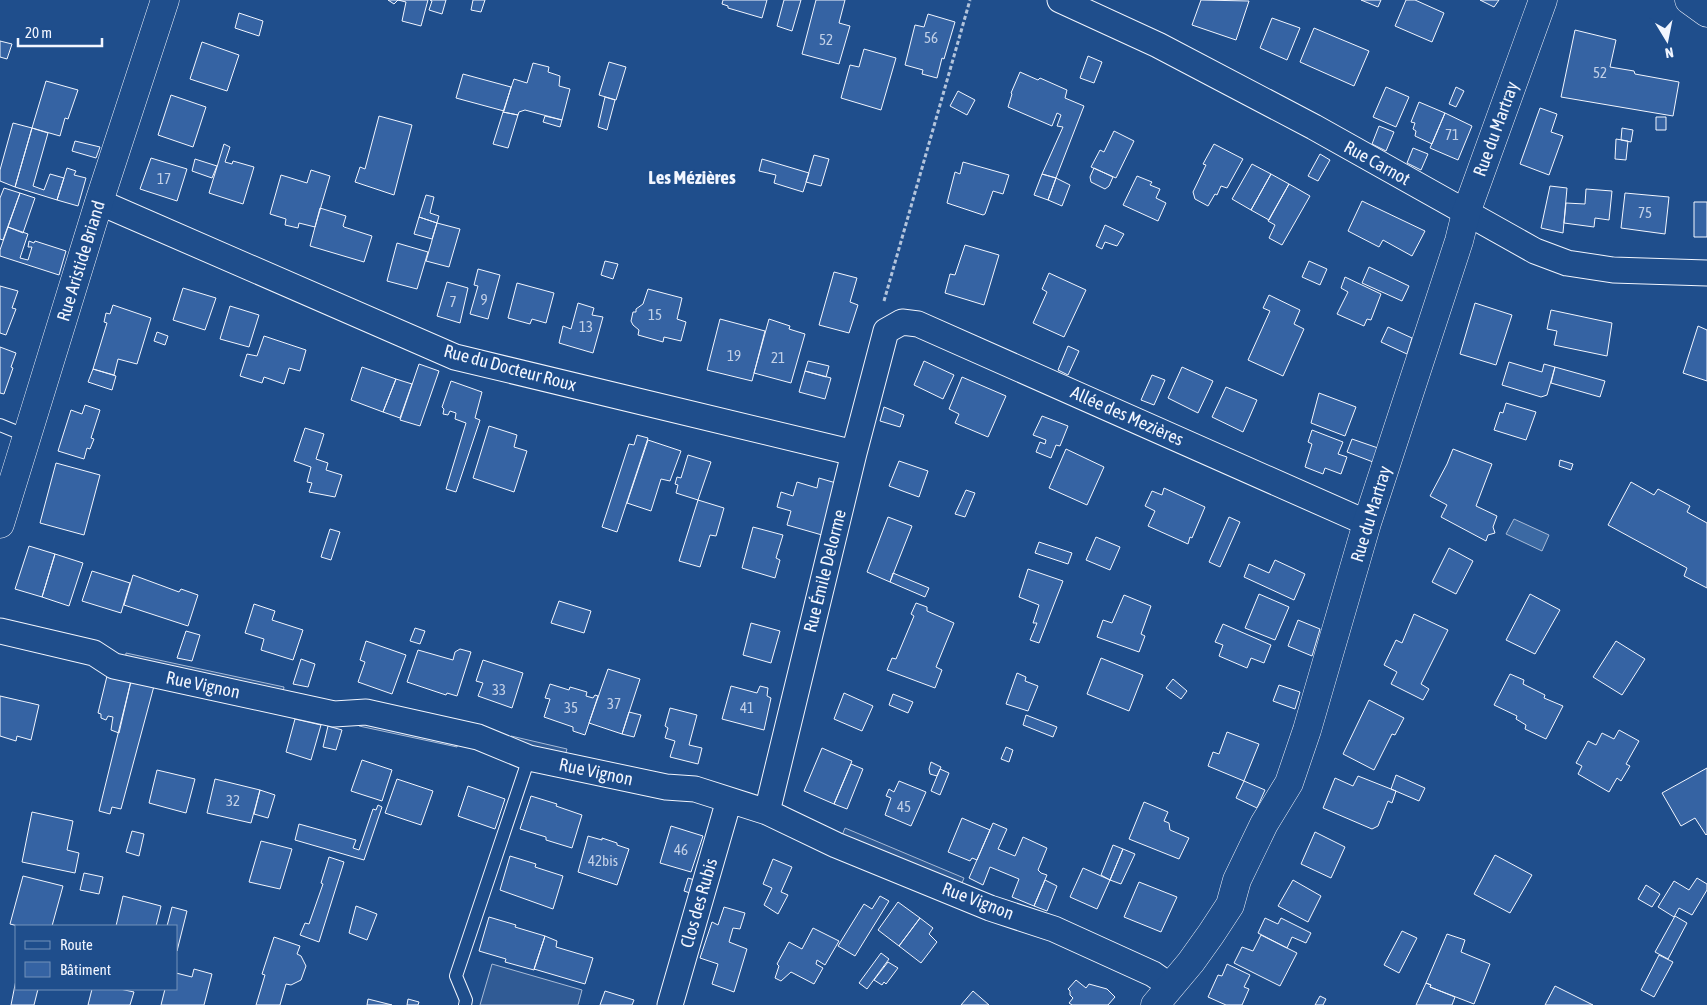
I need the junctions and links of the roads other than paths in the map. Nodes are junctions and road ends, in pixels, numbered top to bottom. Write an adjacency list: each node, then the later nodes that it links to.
1 (165, 0): 6 (street, Rue Aristide Briand)
2 (1060, 0): 7 (street, Rue Carnot)
3 (1543, 0): 7 (street, Rue du Martray)
4 (1689, 0): 5 (street)
5 (1707, 14)
6 (99, 202): 11 (street, Rue Aristide Briand); 12 (street, Rue du Docteur Roux)
7 (1466, 213): 8 (street, Rue Carnot); 13 (street, Rue du Martray)
8 (1707, 273)
9 (886, 330): 12 (street, Rue Émile Delorme); 13 (street, Allée des Mezières)
10 (0, 424): 11 (lane)
11 (27, 436): 14 (street, Rue Aristide Briand)
12 (854, 453): 18 (street, Rue Émile Delorme)
13 (1367, 523): 19 (street, Rue du Martray)
14 (0, 524)
15 (0, 631): 16 (street, Rue Vignon)
16 (529, 758): 17 (street, Rue Vignon); 20 (lane)
17 (729, 800): 18 (street, Rue Vignon); 21 (street, Clos des Rubis)
18 (767, 812): 19 (street, Rue Vignon)
19 (1162, 995)
20 (464, 1005)
21 (670, 1005)

